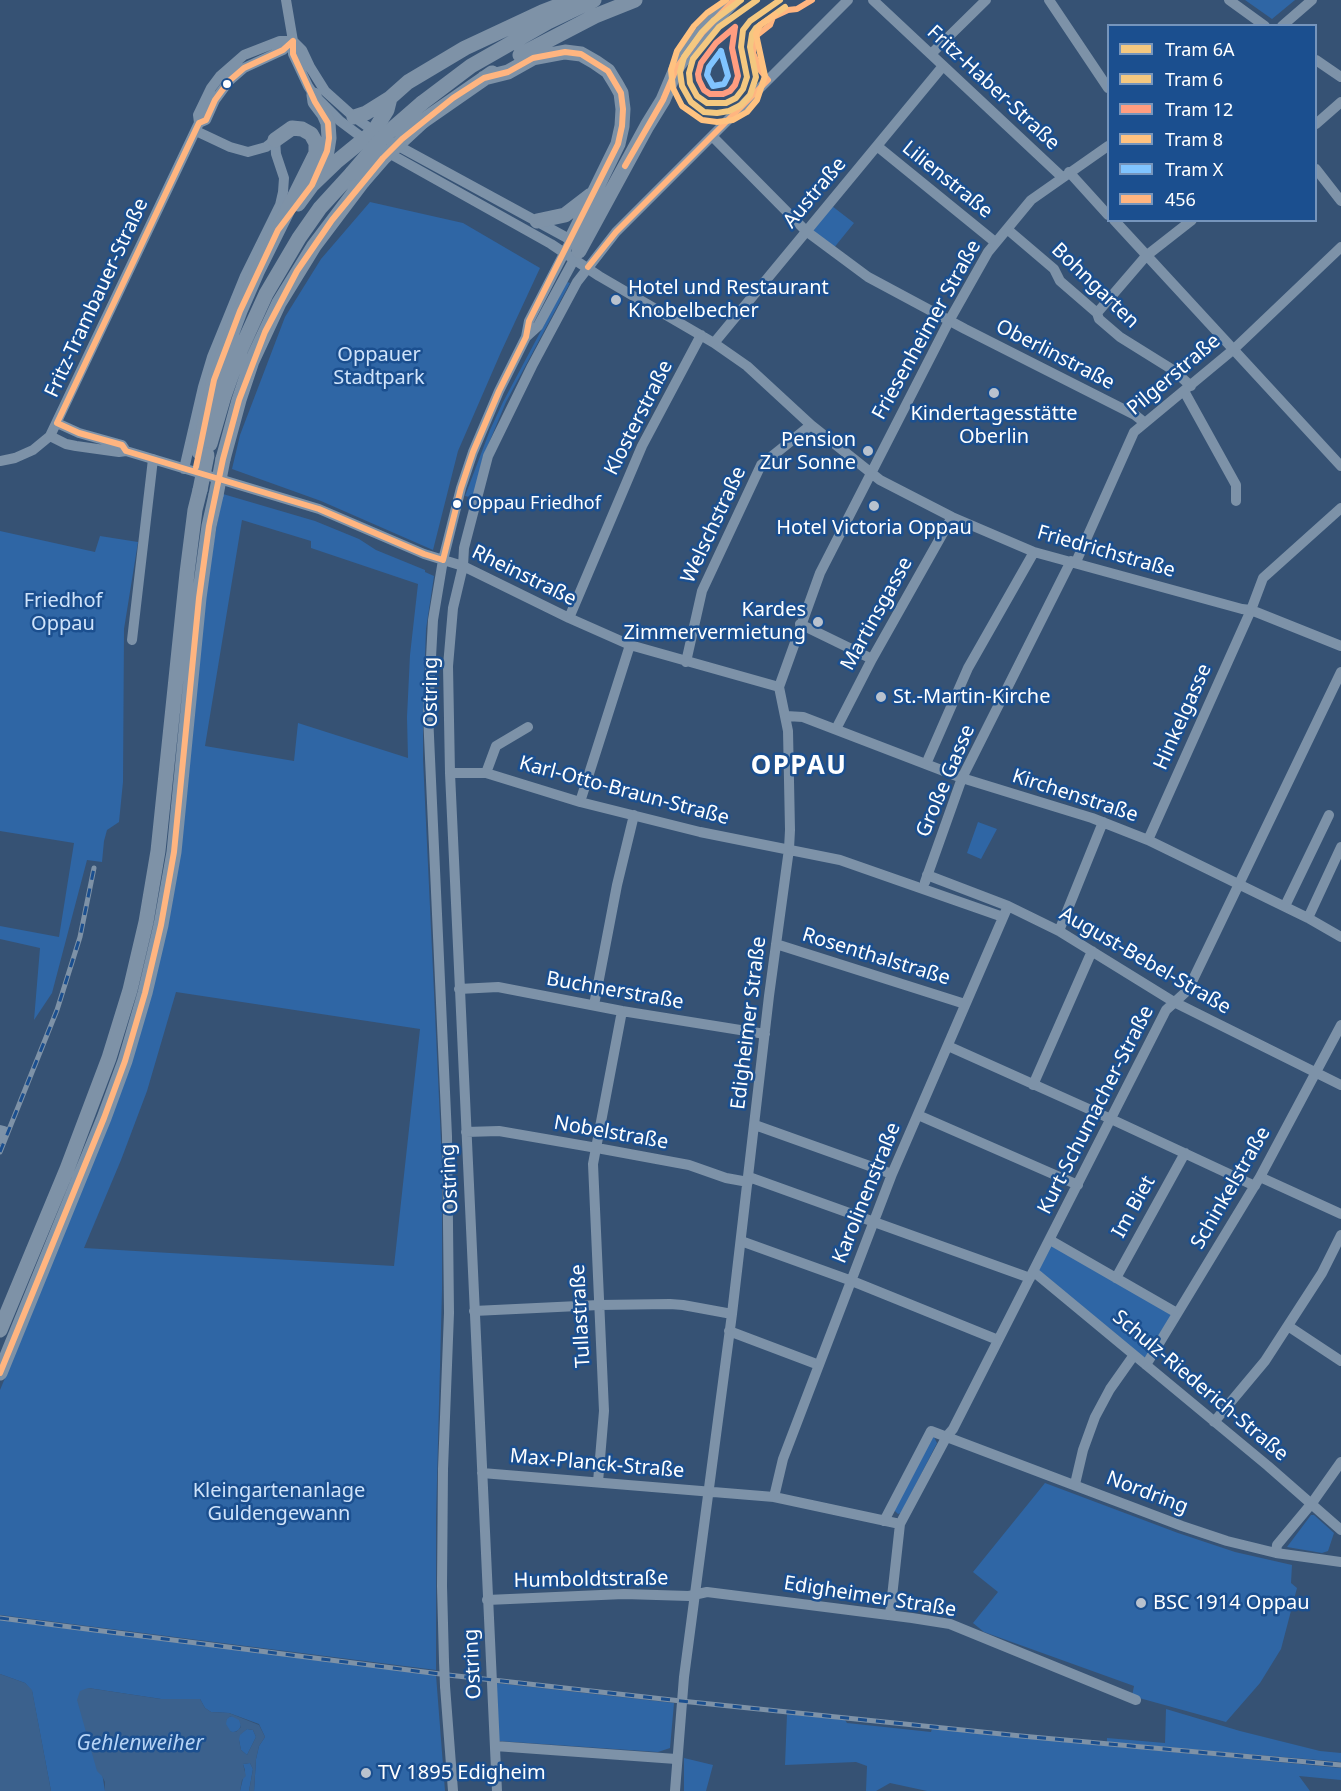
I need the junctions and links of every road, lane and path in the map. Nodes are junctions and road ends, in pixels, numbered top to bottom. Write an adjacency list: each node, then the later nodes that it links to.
1 (286, 0): 14 (street)
2 (573, 0): 22 (highway)
3 (594, 0): 34 (highway, bridge)
4 (635, 0): 19 (highway)
5 (734, 0): 47 (highway)
6 (848, 0): 28 (street, Ostring)
7 (873, 0): 15 (street, Fritz-Haber-Straße)
8 (986, 0): 15 (street)
9 (1048, 0): 20 (street)
10 (1229, 0): 12 (street)
11 (1312, 0): 13 (street)
12 (1262, 24)
13 (1284, 24)
14 (293, 41): 21 (street); 24 (street); 26 (street, Fritz-Trambauer-Straße)
15 (932, 54): 17 (street, Fritz-Haber-Straße)
16 (1317, 61): 18 (street)
17 (943, 66): 30 (street, Austraße); 33 (street, Fritz-Haber-Straße)
18 (1341, 77)
19 (484, 78): 34 (highway, bridge); 36 (highway)
20 (1107, 87)
21 (314, 95): 27 (street); 35 (highway)
22 (390, 98): 24 (highway); 27 (highway)
23 (1341, 102): 25 (street)
24 (354, 117): 27 (street)
25 (1317, 123)
26 (197, 127): 29 (street); 56 (street, Fritz-Trambauer-Straße)
27 (369, 135): 35 (highway); 39 (street); 47 (street)
28 (712, 136): 44 (street, Oberlinstraße); 49 (street, Ostring)
29 (275, 140): 43 (highway); 65 (street)
30 (877, 146): 44 (street, Austraße); 45 (street, Lilienstraße)
31 (1107, 147): 33 (street, Friesenheimer Straße)
32 (1317, 170): 37 (street)
33 (1065, 175): 38 (street, Fritz-Haber-Straße); 42 (street, Friesenheimer Straße)
34 (357, 177): 61 (highway); 151 (highway, bridge)
35 (312, 185): 43 (highway)
36 (593, 193): 39 (highway); 47 (highway)
37 (1341, 201)
38 (1107, 214)
39 (537, 221): 47 (street)
40 (1116, 222): 48 (street)
41 (1189, 222): 48 (street)
42 (1007, 229): 45 (street, Friesenheimer Straße); 50 (street, Bohngarten)
43 (278, 230): 61 (highway)
44 (806, 231): 51 (street, Oberlinstraße); 53 (street, Austraße)
45 (996, 242): 51 (street, Friesenheimer Straße)
46 (1341, 247): 54 (street, Pilgerstraße)
47 (572, 250): 49 (street); 71 (street, Ostring)
48 (1146, 256): 50 (street); 54 (street)
49 (588, 267): 52 (street, Friedrichstraße); 73 (street, Ostring)
50 (1097, 313): 55 (street, Bohngarten)
51 (949, 321): 57 (street, Oberlinstraße); 66 (street, Friesenheimer Straße)
52 (701, 335): 53 (street, Friedrichstraße); 75 (street, Klosterstraße)
53 (714, 343): 58 (street, Friedrichstraße)
54 (1234, 349): 55 (street, Pilgerstraße); 64 (street)
55 (1187, 389): 57 (street, Pilgerstraße); 67 (street)
56 (57, 423): 59 (street, Fritz-Trambauer-Straße); 60 (street, Rheinstraße)
57 (1145, 423): 72 (street, Pilgerstraße)
58 (811, 425): 66 (street, Friedrichstraße); 81 (street, Welschstraße)
59 (51, 436): 60 (street, Rheinstraße); 63 (street)
60 (126, 451): 62 (street, Rheinstraße)
61 (203, 454): 144 (highway, bridge)
62 (153, 459): 65 (street, Rheinstraße); 77 (street)
63 (0, 461)
64 (1340, 463)
65 (184, 469): 71 (street, Rheinstraße)
66 (870, 472): 69 (street, Friedrichstraße); 76 (street)
67 (1236, 501)
68 (1341, 508): 74 (street, Hinkelgasse)
69 (951, 517): 70 (street, Friedrichstraße); 80 (street, Martinsgasse)
70 (1034, 552): 72 (street, Friedrichstraße); 87 (street)
71 (443, 560): 73 (street, Rheinstraße); 172 (street, Ostring, bridge)
72 (1073, 562): 74 (street, Friedrichstraße); 90 (street, Große Gasse)
73 (463, 566): 75 (street, Rheinstraße); 88 (street, Ostring)
74 (1251, 610): 79 (street, Friedrichstraße); 95 (street, Hinkelgasse)
75 (569, 618): 78 (street, Rheinstraße)
76 (800, 624): 80 (street); 83 (street)
77 (132, 640)
78 (630, 645): 81 (street, Rheinstraße); 91 (street)
79 (1341, 646)
80 (873, 659): 86 (street, Martinsgasse)
81 (686, 662): 83 (street, Rheinstraße)
82 (1341, 672): 99 (street, Kurt-Schumacher-Straße)
83 (779, 687): 84 (street, Edigheimer Straße)
84 (786, 716): 86 (street, Kirchenstraße); 97 (street, Edigheimer Straße)
85 (528, 727): 89 (street)
86 (836, 729): 87 (street, Kirchenstraße)
87 (926, 764): 90 (street, Kirchenstraße)
88 (450, 773): 89 (street, Karl-Otto-Braun-Straße); 108 (street, Ostring)
89 (486, 773): 91 (street, Karl-Otto-Braun-Straße)
90 (962, 778): 94 (street, Kirchenstraße); 98 (street, Große Gasse)
91 (580, 802): 92 (street, Karl-Otto-Braun-Straße)
92 (634, 815): 97 (street, Karl-Otto-Braun-Straße); 111 (street)
93 (1329, 815): 101 (street)
94 (1103, 822): 95 (street, Kirchenstraße); 104 (street)
95 (1148, 840): 99 (street, Kirchenstraße)
96 (1341, 847): 103 (street)
97 (789, 849): 100 (street, August-Bebel-Straße); 106 (street, Edigheimer Straße)
98 (927, 876): 100 (street, Große Gasse); 102 (street, August-Bebel-Straße)
99 (1240, 884): 101 (street, Kirchenstraße); 109 (street, Kurt-Schumacher-Straße)
100 (922, 888): 102 (street, August-Bebel-Straße)
101 (1285, 906): 103 (street, Kirchenstraße)
102 (1006, 912): 104 (street, August-Bebel-Straße); 110 (street, Karolinenstraße)
103 (1308, 918): 105 (street, Kirchenstraße)
104 (1059, 931): 107 (street, August-Bebel-Straße)
105 (1341, 937)
106 (776, 944): 110 (street, Rosenthalstraße); 114 (street, Edigheimer Straße)
107 (1092, 951): 109 (street, August-Bebel-Straße); 117 (street)
108 (459, 989): 111 (street, Buchnerstraße); 123 (street, Ostring)
109 (1174, 1002): 116 (street, August-Bebel-Straße); 120 (street, Kurt-Schumacher-Straße)
110 (965, 1004): 115 (street, Karolinenstraße)
111 (594, 1005): 112 (street, Buchnerstraße)
112 (622, 1011): 114 (street, Buchnerstraße); 125 (street, Tullastraße)
113 (1341, 1025): 116 (street, Schinkelstraße)
114 (765, 1034): 121 (street, Edigheimer Straße)
115 (948, 1046): 117 (street); 119 (street, Karolinenstraße)
116 (1316, 1072): 118 (street, August-Bebel-Straße); 129 (street, Schinkelstraße)
117 (1033, 1085): 120 (street)
118 (1341, 1085)
119 (918, 1115): 127 (street, Karolinenstraße); 130 (street)
120 (1112, 1119): 126 (street); 130 (street, Kurt-Schumacher-Straße)
121 (755, 1125): 127 (street); 128 (street, Edigheimer Straße)
122 (0, 1130): 124 (street)
123 (465, 1132): 125 (street, Nobelstraße); 140 (street, Ostring)
124 (0, 1139)
125 (597, 1148): 128 (street, Nobelstraße); 139 (street, Tullastraße)
126 (1185, 1153): 129 (street); 137 (street, Im Biet)
127 (891, 1174): 132 (street, Karolinenstraße)
128 (749, 1179): 132 (street, Nobelstraße); 134 (street, Edigheimer Straße)
129 (1258, 1181): 131 (street); 141 (street, Schinkelstraße)
130 (1078, 1185): 135 (street, Kurt-Schumacher-Straße)
131 (1341, 1214)
132 (873, 1222): 136 (street, Nobelstraße); 138 (street, Karolinenstraße)
133 (1341, 1234): 143 (street)
134 (741, 1240): 138 (street); 142 (street, Edigheimer Straße)
135 (1050, 1240): 136 (street, Kurt-Schumacher-Straße); 137 (street)
136 (1032, 1275): 146 (street, Kurt-Schumacher-Straße); 147 (street, Schulz-Riederich-Straße)
137 (1116, 1278): 141 (street)
138 (852, 1281): 146 (street); 149 (street, Karolinenstraße)
139 (599, 1305): 140 (street); 142 (street); 156 (street, Tullastraße)
140 (474, 1311): 155 (street, Ostring)
141 (1177, 1313): 150 (street, Schinkelstraße)
142 (732, 1314): 145 (street, Edigheimer Straße)
143 (1288, 1326): 148 (street); 152 (street)
144 (0, 1330)
145 (729, 1331): 149 (street); 158 (street, Edigheimer Straße)
146 (998, 1340): 153 (street, Kurt-Schumacher-Straße)
147 (1134, 1355): 150 (street, Schulz-Riederich-Straße); 157 (street)
148 (1341, 1361)
149 (819, 1365): 159 (street, Karolinenstraße)
150 (1146, 1365): 152 (street, Schulz-Riederich-Straße)
151 (0, 1372)
152 (1214, 1422): 160 (street, Schulz-Riederich-Straße)
153 (946, 1436): 157 (street, Nordring); 161 (street); 162 (street, Kurt-Schumacher-Straße)
154 (1341, 1462): 160 (street)
155 (483, 1473): 156 (street, Max-Planck-Straße); 167 (street, Ostring)
156 (598, 1482): 158 (street, Max-Planck-Straße)
157 (1075, 1484): 164 (street, Nordring)
158 (708, 1491): 159 (street); 166 (street, Edigheimer Straße)
159 (774, 1497): 161 (street)
160 (1312, 1503): 163 (street, Schulz-Riederich-Straße); 164 (street)
161 (884, 1521): 162 (street)
162 (900, 1524): 168 (street, Kurt-Schumacher-Straße)
163 (1341, 1530)
164 (1276, 1553): 165 (street, Nordring)
165 (1341, 1562)
166 (694, 1594): 167 (street, Humboldtstraße); 168 (street, Edigheimer Straße); 171 (street, Edigheimer Straße)
167 (488, 1600): 170 (street, Ostring)
168 (890, 1614): 169 (street, Edigheimer Straße)
169 (1136, 1700)
170 (495, 1746): 171 (street); 173 (street, Ostring)
171 (676, 1759): 174 (street, Edigheimer Straße)
172 (453, 1791)
173 (497, 1791)
174 (675, 1791)

